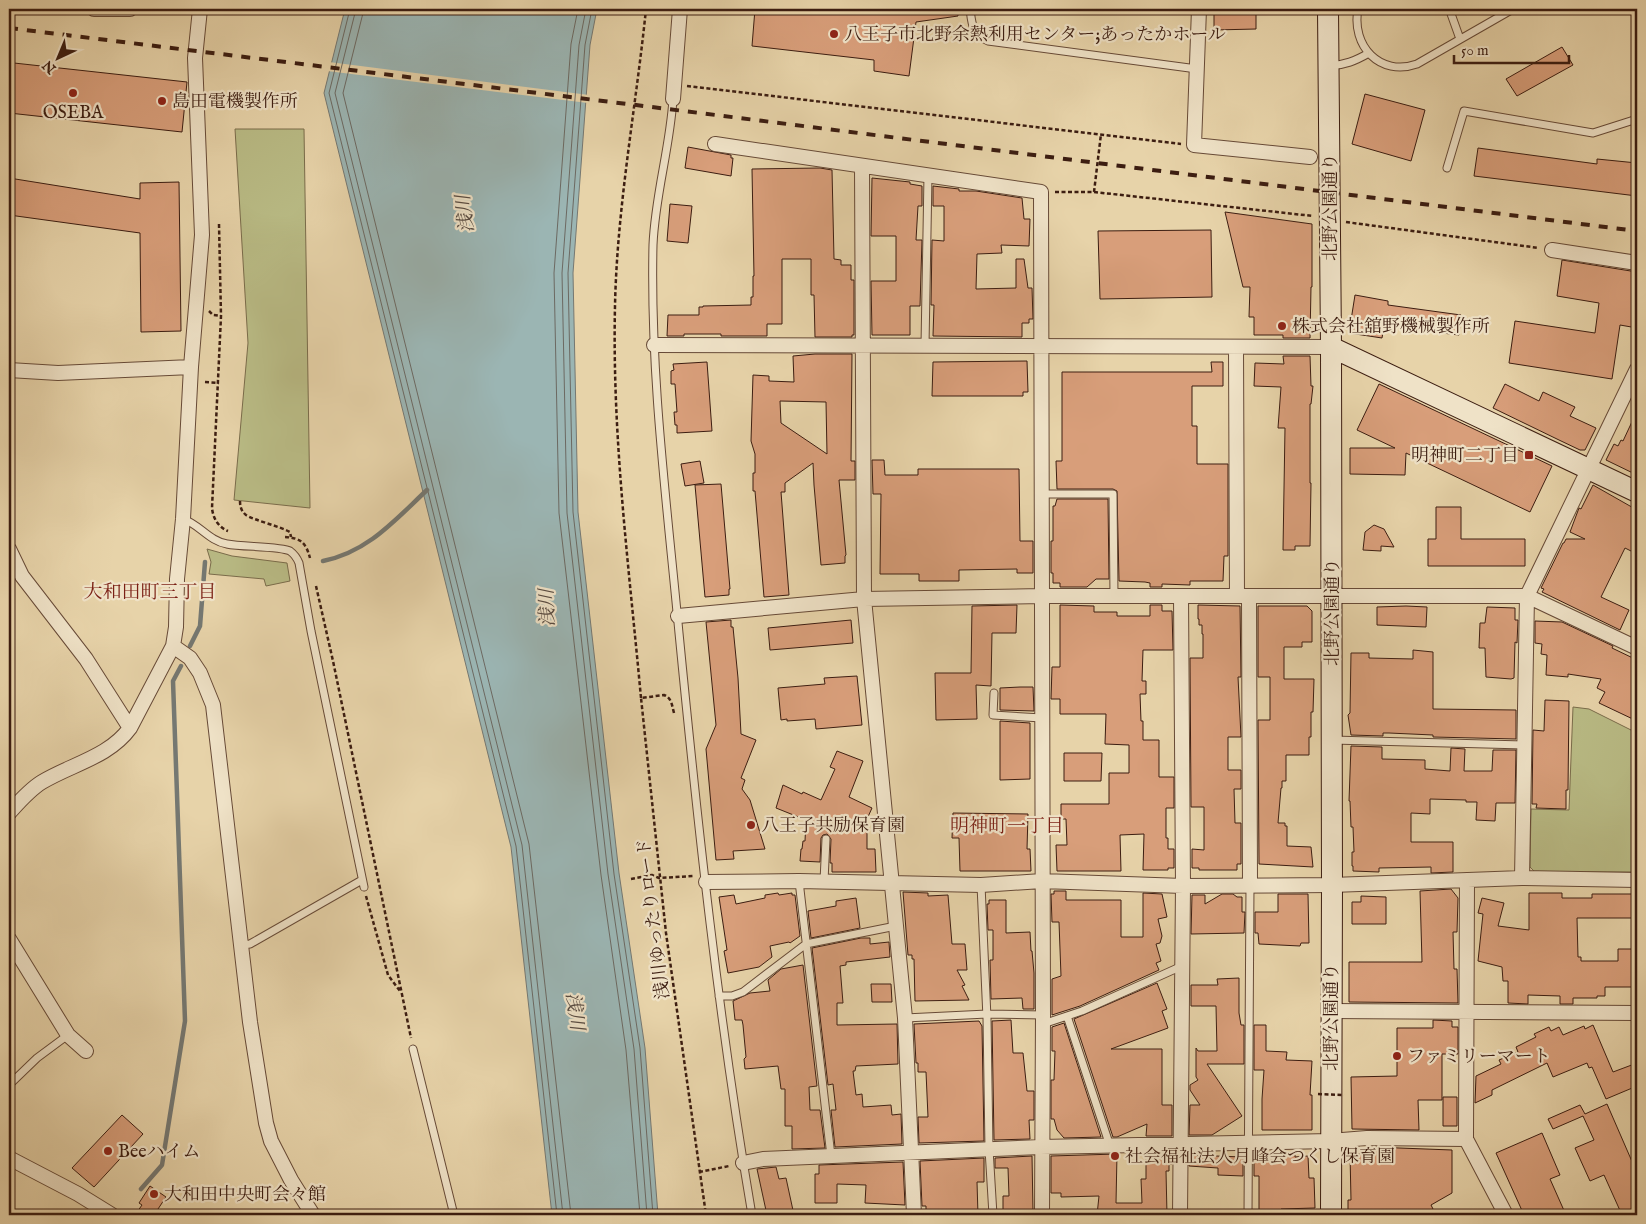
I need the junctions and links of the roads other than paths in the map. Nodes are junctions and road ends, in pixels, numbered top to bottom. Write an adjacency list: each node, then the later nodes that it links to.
1 (94, 9): 2 (street)
2 (130, 9)
3 (200, 9): 31 (street)
4 (680, 9): 16 (street)
5 (970, 9): 15 (lane)
6 (1199, 9): 15 (street)
7 (1328, 9): 14 (street, 北野公園通り)
8 (1358, 9): 13 (lane)
9 (1464, 9): 10 (lane)
10 (1446, 10): 12 (lane)
11 (1508, 10): 12 (lane)
12 (1460, 39): 13 (lane)
13 (1369, 53): 14 (lane)
14 (1329, 66): 30 (street, 北野公園通り)
15 (1198, 69): 19 (street)
16 (673, 99): 25 (lane)
17 (1637, 119): 21 (lane)
18 (715, 144): 20 (street)
19 (1310, 157)
20 (862, 166): 22 (street); 26 (street)
21 (1447, 168)
22 (928, 175): 27 (lane); 28 (street)
23 (1552, 250): 24 (street)
24 (1637, 263)
25 (654, 345): 26 (street); 46 (lane)
26 (863, 345): 27 (street); 45 (street)
27 (925, 346): 28 (street)
28 (1043, 346): 29 (street); 36 (street)
29 (1236, 347): 30 (street); 42 (street)
30 (1331, 347): 34 (street); 43 (street, 北野公園通り)
31 (192, 367): 33 (street); 37 (street)
32 (1637, 369): 34 (street)
33 (9, 370)
34 (1589, 469): 35 (street); 44 (street)
35 (1637, 492)
36 (1042, 494): 39 (street); 40 (lane)
37 (183, 519): 47 (street); 71 (lane)
38 (9, 549): 51 (street)
39 (1042, 596): 40 (street); 45 (street); 50 (street)
40 (1114, 596): 41 (street)
41 (1181, 596): 42 (street); 67 (street)
42 (1243, 596): 43 (street); 65 (street)
43 (1332, 596): 44 (street); 52 (street, 北野公園通り)
44 (1527, 596): 48 (street); 53 (street)
45 (864, 599): 46 (street); 63 (street)
46 (678, 616): 62 (lane)
47 (173, 646): 51 (street); 71 (street)
48 (1637, 648)
49 (994, 693): 50 (lane)
50 (1042, 718): 61 (street)
51 (130, 728): 54 (street)
52 (1332, 740): 53 (lane); 66 (street, 北野公園通り)
53 (1524, 745): 56 (street)
54 (9, 814)
55 (826, 839): 60 (lane)
56 (1522, 878): 57 (street); 58 (street)
57 (1467, 880): 66 (street); 75 (street)
58 (1637, 880)
59 (799, 881): 60 (street); 62 (street); 70 (lane)
60 (824, 881): 63 (street)
61 (1042, 881): 64 (street); 67 (street); 80 (street)
62 (706, 882): 73 (lane)
63 (892, 883): 64 (street); 68 (street)
64 (981, 885): 77 (lane)
65 (1250, 885): 66 (street); 67 (street); 87 (lane)
66 (1332, 885): 74 (street, 北野公園通り)
67 (1183, 886): 72 (street)
68 (896, 926): 70 (lane); 79 (street)
69 (9, 939): 81 (street)
70 (806, 944): 73 (lane); 93 (lane)
71 (242, 945): 97 (street)
72 (1182, 966): 78 (lane); 88 (street)
73 (719, 996): 95 (lane)
74 (1330, 1011): 75 (street); 86 (street, 北野公園通り)
75 (1466, 1011): 76 (street); 85 (street)
76 (1637, 1013)
77 (987, 1014): 79 (lane); 80 (lane); 91 (lane)
78 (1067, 1016): 80 (lane); 89 (lane)
79 (905, 1018): 92 (street)
80 (1043, 1019): 90 (street)
81 (68, 1035): 83 (street); 84 (lane)
82 (414, 1049): 98 (lane)
83 (86, 1051)
84 (9, 1085)
85 (1466, 1139): 86 (street); 106 (street)
86 (1330, 1141): 87 (street); 105 (street, 北野公園通り)
87 (1249, 1143): 88 (street); 104 (lane)
88 (1181, 1144): 89 (street); 103 (street)
89 (1110, 1146): 90 (street)
90 (1041, 1147): 91 (street); 102 (street)
91 (989, 1149): 92 (street); 101 (lane)
92 (912, 1154): 93 (street); 100 (street)
93 (831, 1156): 95 (street)
94 (9, 1158): 96 (street)
95 (743, 1163): 99 (lane)
96 (106, 1213)
97 (313, 1215)
98 (454, 1215)
99 (752, 1215)
100 (914, 1215)
101 (993, 1215)
102 (1042, 1215)
103 (1180, 1215)
104 (1248, 1215)
105 (1330, 1215)
106 (1506, 1215)

